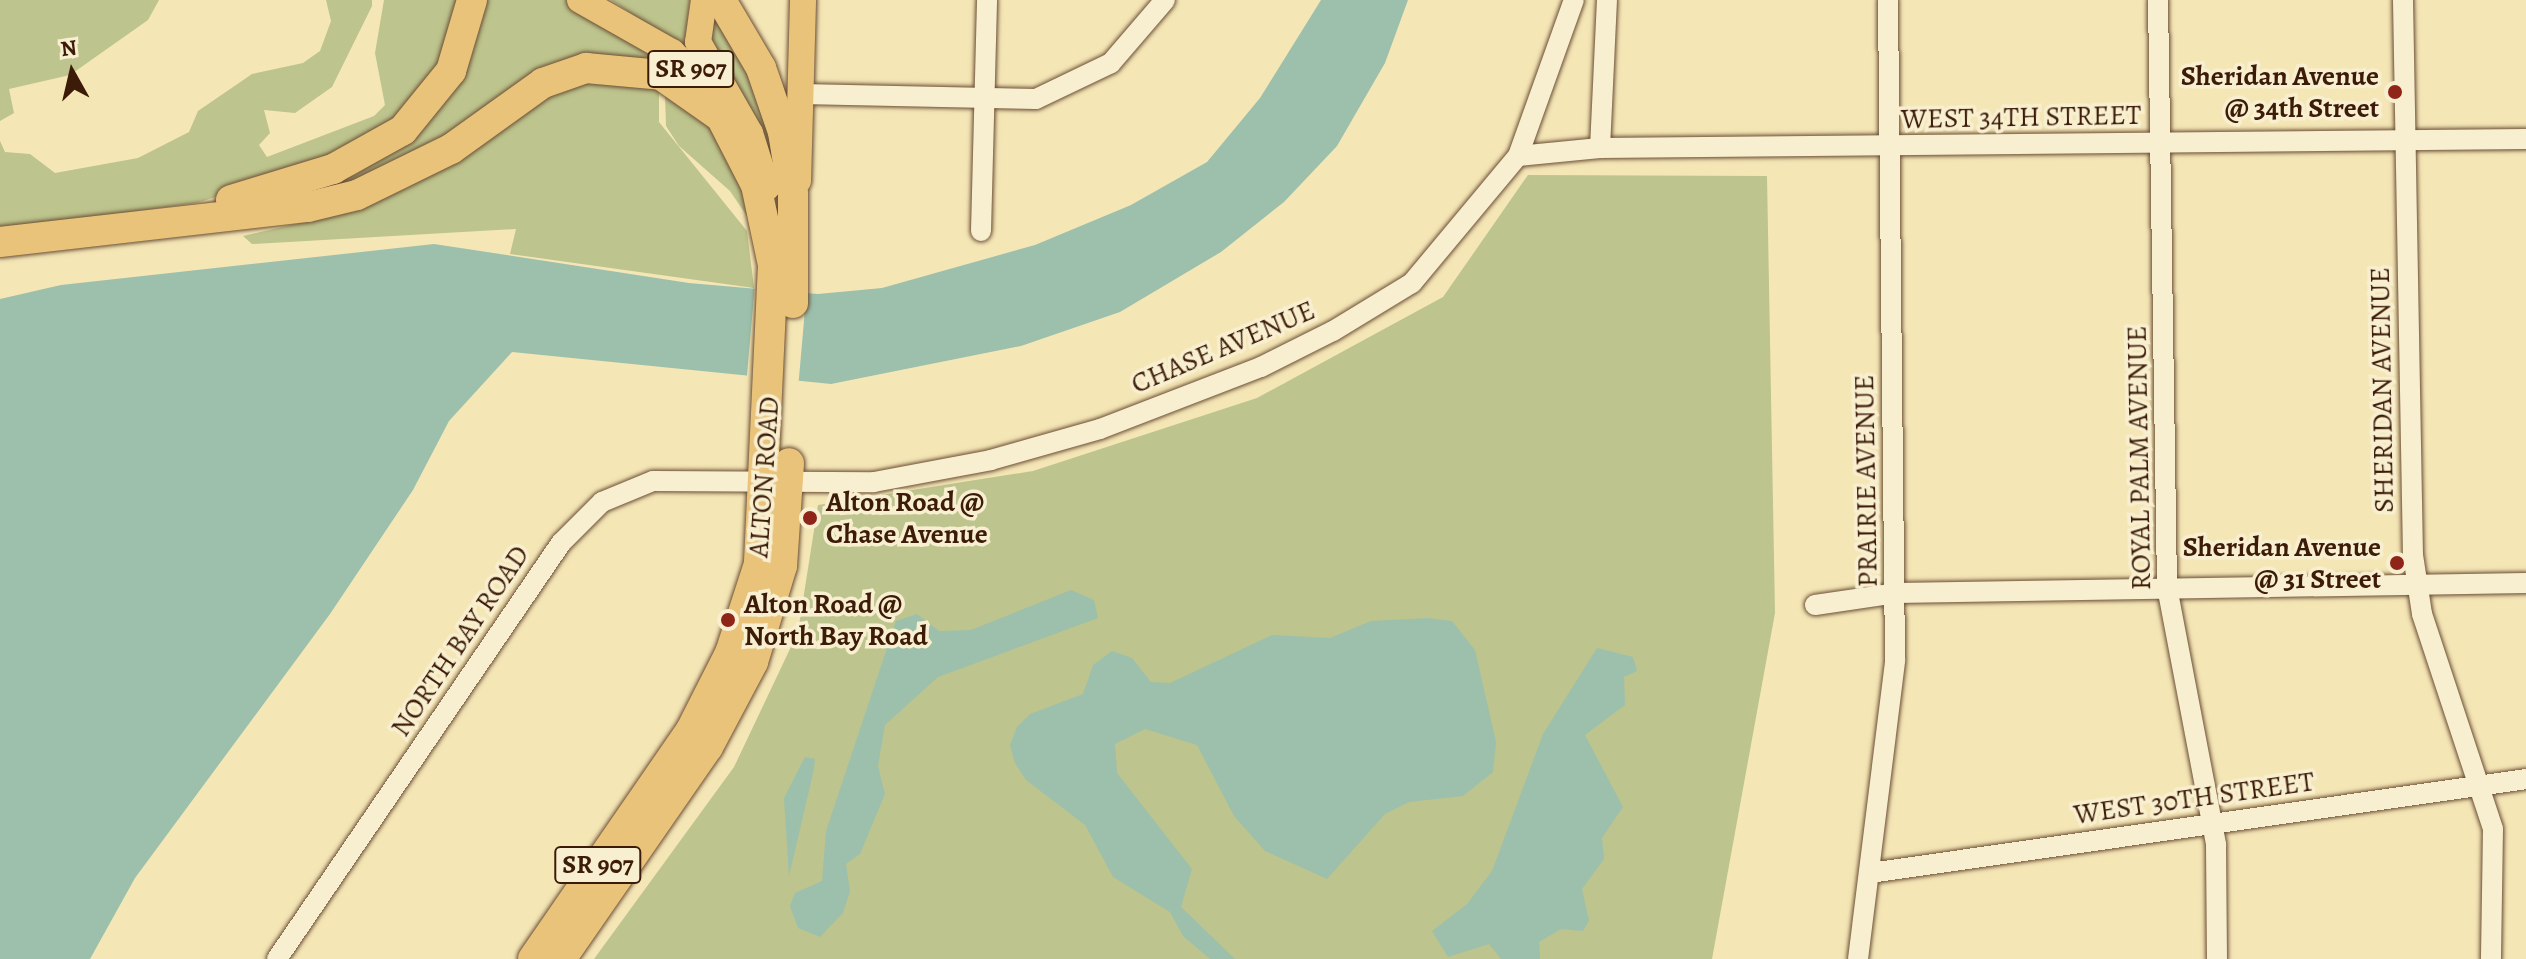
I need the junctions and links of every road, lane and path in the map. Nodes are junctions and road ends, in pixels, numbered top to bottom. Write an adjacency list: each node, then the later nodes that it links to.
1 (580, 0): 21 (main road, SR 907)
2 (704, 0): 21 (main road, ALTON ROAD)
3 (721, 0): 22 (highway, SR 907)
4 (803, 0): 13 (main road, ALTON ROAD)
5 (987, 0): 14 (street)
6 (1165, 0): 14 (street)
7 (1574, 0): 20 (street, CHASE AVENUE)
8 (1607, 0): 19 (street)
9 (1888, 0): 18 (street, PRAIRIE AVENUE)
10 (2158, 0): 17 (street, ROYAL PALM AVENUE)
11 (2403, 0): 16 (street, SHERIDAN AVENUE)
12 (472, 2): 24 (highway)
13 (801, 94): 14 (street); 22 (main road, ALTON ROAD)
14 (984, 99): 23 (street)
15 (2526, 139): 16 (street, WEST 34TH STREET)
16 (2406, 140): 17 (street, WEST 34TH STREET); 29 (street, SHERIDAN AVENUE)
17 (2161, 144): 18 (street, WEST 34TH STREET); 30 (street, ROYAL PALM AVENUE)
18 (1889, 146): 19 (street, WEST 34TH STREET); 31 (street, PRAIRIE AVENUE)
19 (1600, 148): 20 (street, WEST 34TH STREET)
20 (1518, 156): 27 (street, CHASE AVENUE)
21 (763, 177): 26 (main road, ALTON ROAD / SR 907)
22 (794, 212): 26 (highway, ALTON ROAD / SR 907)
23 (981, 231)
24 (0, 235)
25 (0, 242): 26 (highway)
26 (783, 266): 27 (highway, ALTON ROAD / SR 907)
27 (778, 483): 37 (street, NORTH BAY ROAD); 38 (highway, ALTON ROAD / SR 907); 39 (highway, ALTON ROAD / SR 907)
28 (2526, 583): 29 (street)
29 (2416, 585): 30 (street); 34 (street, SHERIDAN AVENUE)
30 (2167, 587): 31 (street); 35 (street, ROYAL PALM AVENUE)
31 (1896, 593): 32 (street); 36 (street, PRAIRIE AVENUE)
32 (1815, 605)
33 (2526, 779): 34 (street, WEST 30TH STREET)
34 (2483, 785): 35 (street, WEST 30TH STREET); 42 (street, SHERIDAN AVENUE)
35 (2212, 823): 36 (street, WEST 30TH STREET); 41 (street, ROYAL PALM AVENUE)
36 (1870, 873): 40 (street, PRAIRIE AVENUE)
37 (277, 959)
38 (533, 959)
39 (561, 959)
40 (1858, 959)
41 (2217, 959)
42 (2491, 959)

